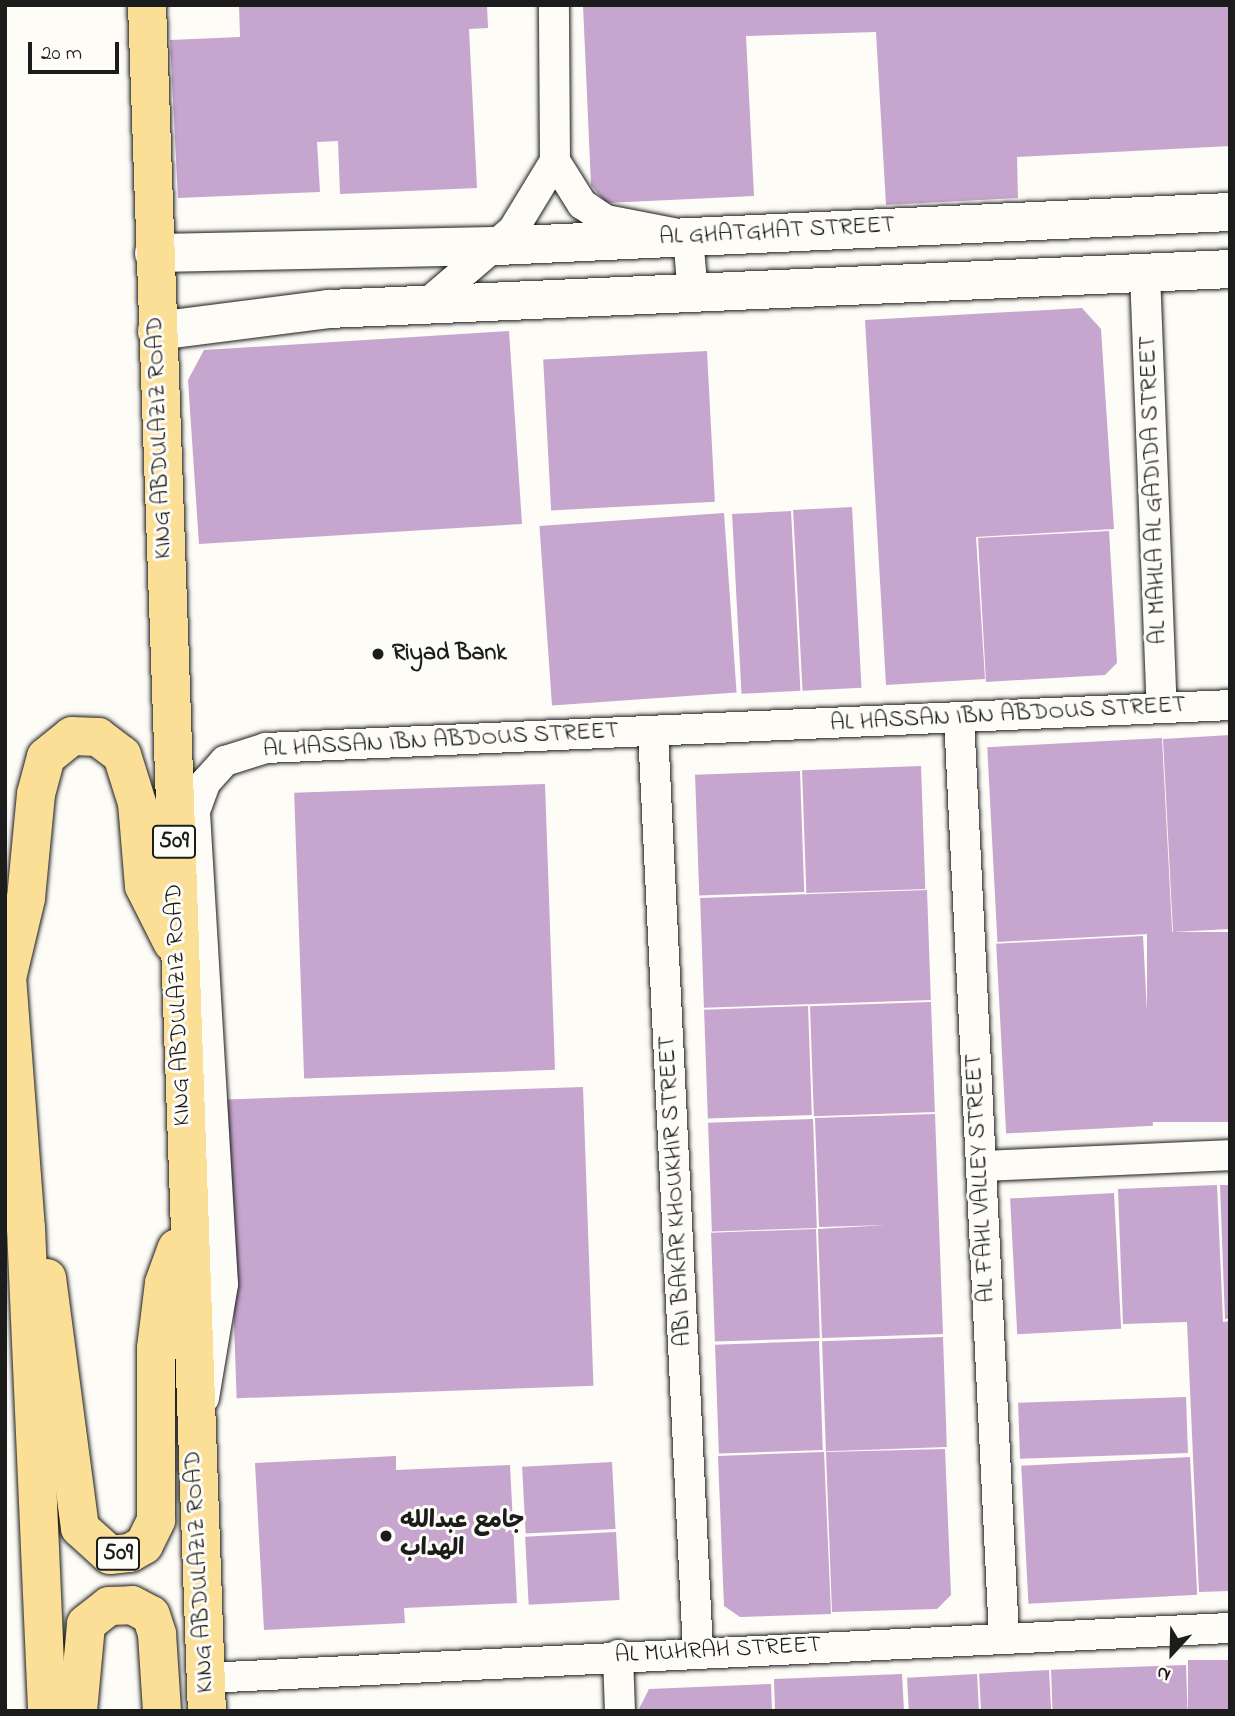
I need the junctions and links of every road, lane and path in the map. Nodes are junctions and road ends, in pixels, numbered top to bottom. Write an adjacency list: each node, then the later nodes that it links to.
1 (147, 5): 8 (main road, KING ABDULAZIZ ROAD / 509)
2 (554, 5): 3 (street)
3 (555, 160): 5 (street); 6 (street)
4 (1230, 212): 5 (street, AL GHATGHAT STREET)
5 (688, 236): 6 (street, AL GHATGHAT STREET); 11 (street)
6 (498, 246): 7 (street, AL GHATGHAT STREET); 12 (street)
7 (324, 249): 8 (street, AL GHATGHAT STREET); 13 (street)
8 (154, 253): 14 (main road, KING ABDULAZIZ ROAD / 509)
9 (1230, 269): 10 (street)
10 (1145, 273): 11 (street); 16 (street, AL MAHLA AL GADIDA STREET)
11 (693, 295): 12 (street)
12 (422, 308): 13 (street)
13 (328, 309): 14 (street)
14 (157, 331): 19 (main road, KING ABDULAZIZ ROAD / 509)
15 (1230, 705): 16 (street, AL HASSAN IBN ABDOUS STREET)
16 (1162, 708): 17 (street, AL HASSAN IBN ABDOUS STREET)
17 (959, 717): 18 (street, AL HASSAN IBN ABDOUS STREET); 22 (street, AL FAHL VALLEY STREET)
18 (653, 731): 25 (street, AL HASSAN IBN ABDOUS STREET); 28 (street, ABI BAKAR KHOUKHIR STREET)
19 (177, 953): 20 (main road); 23 (main road, KING ABDULAZIZ ROAD / 509)
20 (6, 965): 24 (main road, 509)
21 (1230, 1155): 22 (street)
22 (981, 1166): 27 (street, AL FAHL VALLEY STREET)
23 (187, 1225): 24 (main road, 509); 25 (main road, KING ABDULAZIZ ROAD / 509)
24 (26, 1228): 31 (main road, 509)
25 (194, 1443): 30 (main road, KING ABDULAZIZ ROAD / 509)
26 (1230, 1628): 27 (street, AL MUHRAH STREET)
27 (1004, 1638): 28 (street, AL MUHRAH STREET)
28 (698, 1652): 29 (street, AL MUHRAH STREET)
29 (618, 1656): 30 (street, AL MUHRAH STREET); 34 (street)
30 (206, 1695)
31 (47, 1711)
32 (78, 1711): 33 (main road, 509)
33 (162, 1711)
34 (621, 1711)

